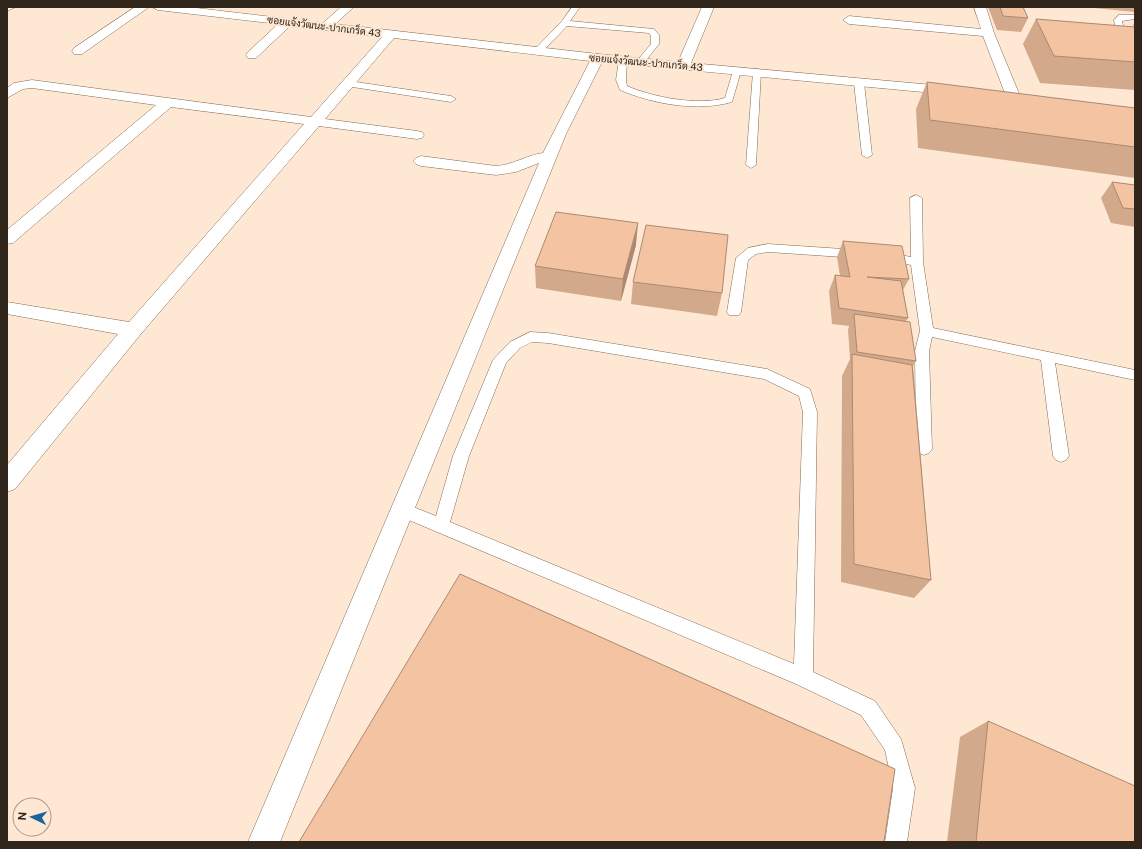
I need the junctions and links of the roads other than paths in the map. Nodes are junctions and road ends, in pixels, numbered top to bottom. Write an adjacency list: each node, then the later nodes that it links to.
1 (10, 7): 8 (street)
2 (143, 7): 17 (street)
3 (167, 7): 11 (street, ซอยแจ้งวัฒนะ-ปากเกร็ด 43)
4 (348, 7): 13 (street)
5 (576, 7): 12 (lane)
6 (708, 7): 23 (street)
7 (980, 7): 14 (street)
8 (7, 8)
9 (1135, 17): 16 (lane)
10 (849, 20): 14 (street)
11 (288, 21): 13 (street, ซอยแจ้งวัฒนะ-ปากเกร็ด 43); 19 (street)
12 (565, 22): 18 (lane); 22 (lane)
13 (326, 26): 15 (street, ซอยแจ้งวัฒนะ-ปากเกร็ด 43)
14 (988, 33): 30 (street)
15 (391, 34): 18 (street, ซอยแจ้งวัฒนะ-ปากเกร็ด 43); 27 (street)
16 (1135, 39)
17 (78, 51)
18 (538, 51): 20 (street, ซอยแจ้งวัฒนะ-ปากเกร็ด 43)
19 (252, 55)
20 (598, 58): 21 (street, ซอยแจ้งวัฒนะ-ปากเกร็ด 43); 36 (street)
21 (623, 60): 22 (street, ซอยแจ้งวัฒนะ-ปากเกร็ด 43); 24 (lane)
22 (640, 62): 23 (street, ซอยแจ้งวัฒนะ-ปากเกร็ด 43)
23 (683, 66): 24 (street, ซอยแจ้งวัฒนะ-ปากเกร็ด 43)
24 (737, 71): 25 (street, ซอยแจ้งวัฒนะ-ปากเกร็ด 43)
25 (757, 72): 26 (street, ซอยแจ้งวัฒนะ-ปากเกร็ด 43); 38 (lane)
26 (859, 83): 28 (street, ซอยแจ้งวัฒนะ-ปากเกร็ด 43); 35 (lane)
27 (349, 84): 31 (lane); 33 (street)
28 (967, 92)
29 (7, 94): 32 (street)
30 (997, 95)
31 (451, 99)
32 (169, 101): 33 (street); 40 (street)
33 (314, 122): 34 (street); 44 (street)
34 (417, 135)
35 (866, 155)
36 (549, 158): 37 (street); 51 (street)
37 (421, 160)
38 (751, 165)
39 (916, 198): 41 (lane)
40 (7, 239)
41 (917, 262): 43 (lane); 45 (lane)
42 (7, 308): 44 (street)
43 (734, 312)
44 (133, 330): 50 (street)
45 (927, 331): 46 (lane); 48 (lane)
46 (1047, 356): 47 (lane); 49 (lane)
47 (1135, 375)
48 (924, 449)
49 (1061, 456)
50 (7, 482)
51 (403, 510): 52 (lane); 54 (street)
52 (441, 526): 53 (lane); 53 (lane)
53 (803, 677): 55 (lane)
54 (264, 842)
55 (896, 842)

